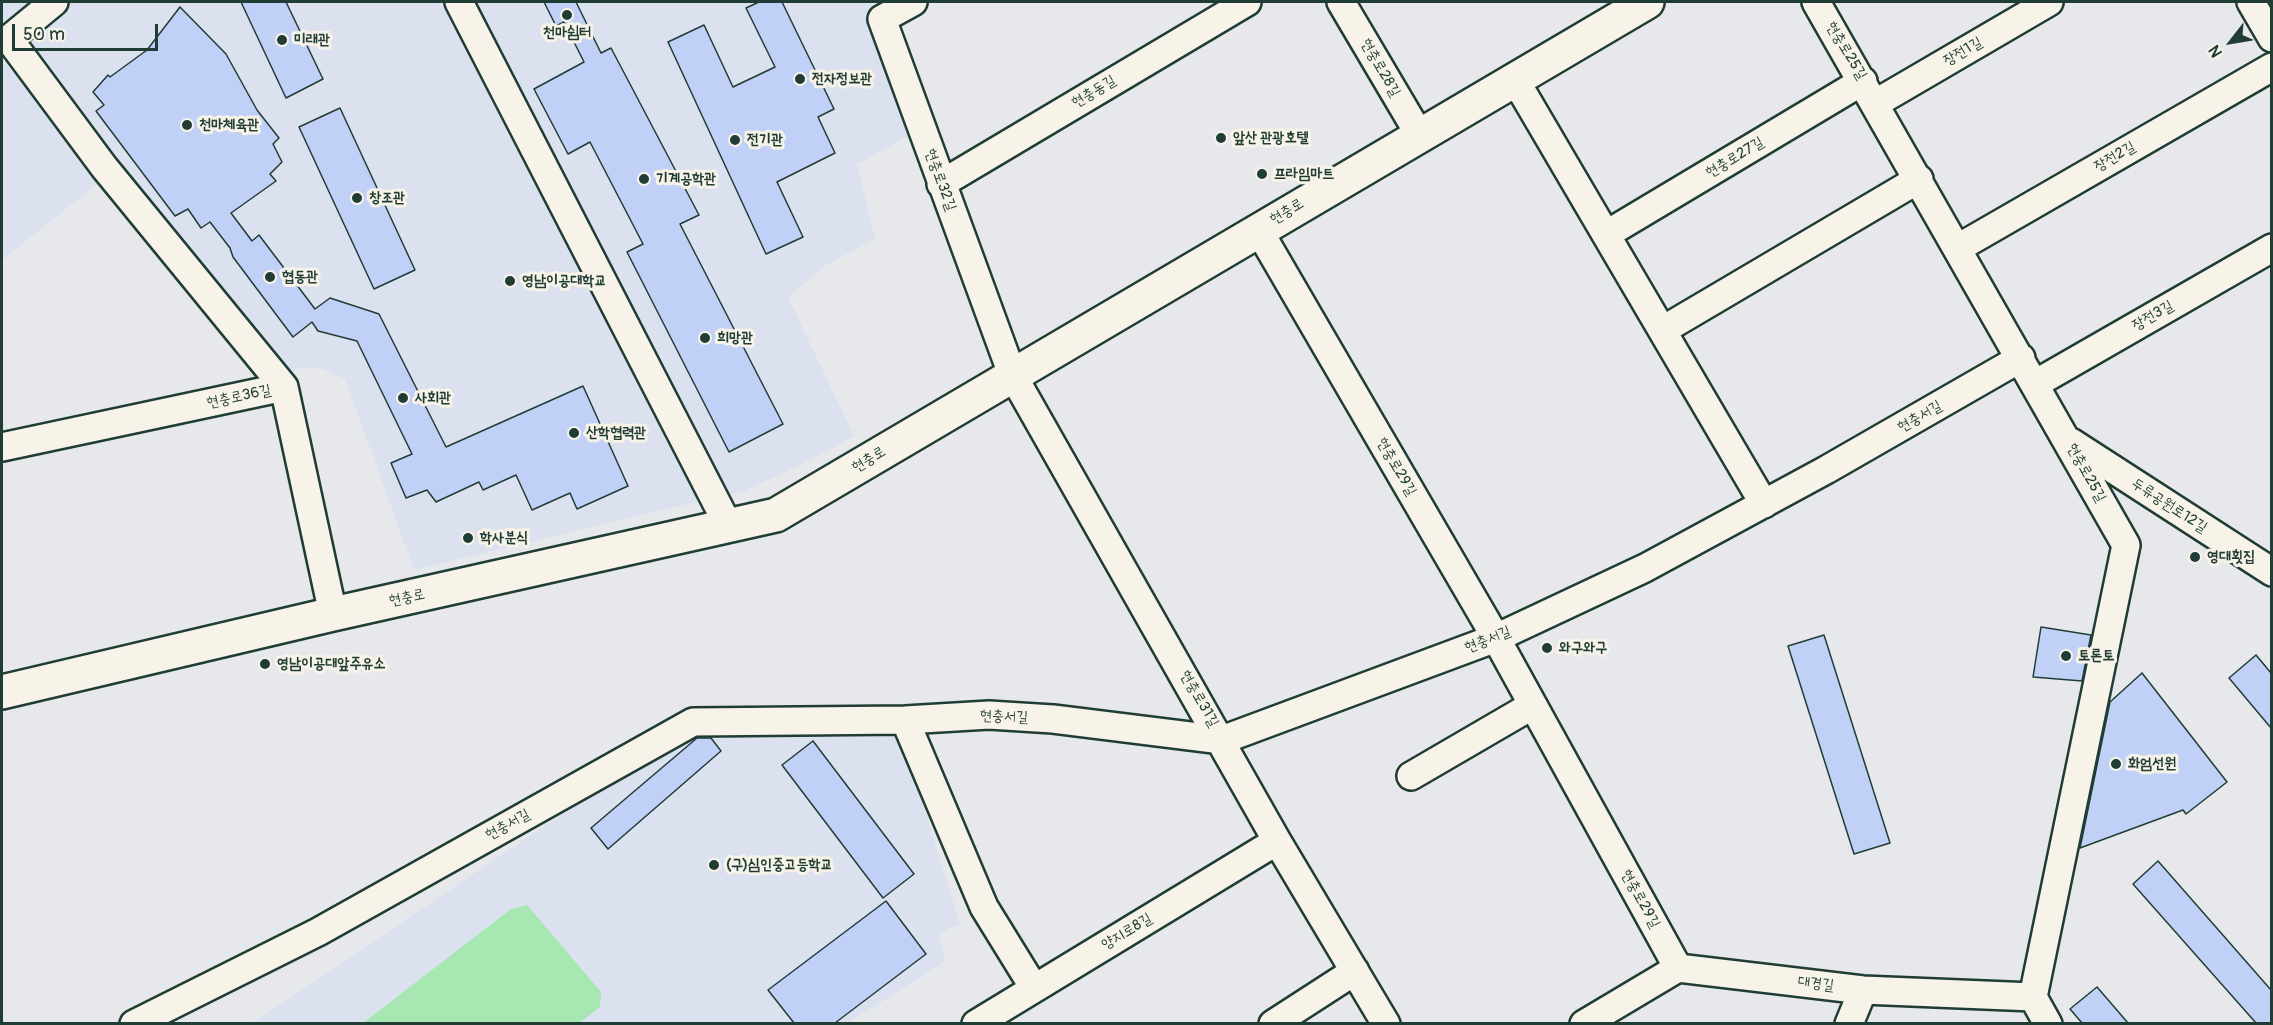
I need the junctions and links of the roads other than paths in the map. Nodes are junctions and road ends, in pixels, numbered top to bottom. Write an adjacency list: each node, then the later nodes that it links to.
1 (54, 2): 25 (street)
2 (459, 2): 29 (street)
3 (914, 2): 16 (street, 현충로32길)
4 (1247, 2): 16 (street, 현충동길)
5 (1341, 2): 14 (street, 현충로28길)
6 (1647, 2): 12 (main road, 현충로)
7 (1816, 2): 13 (street, 현충로25길)
8 (2049, 2): 13 (street, 장전1길)
9 (2251, 2): 10 (street)
10 (2271, 38)
11 (2271, 67): 19 (street, 장전2길)
12 (1514, 78): 14 (main road, 현충로); 18 (street)
13 (1870, 92): 15 (street, 현충로25길); 18 (street, 현충로27길)
14 (1419, 134): 17 (main road, 현충로)
15 (1919, 179): 19 (street, 현충로25길); 21 (street)
16 (941, 184): 23 (street, 현충로32길)
17 (1258, 229): 23 (main road, 현충로); 32 (street, 현충로29길)
18 (1607, 234): 21 (street)
19 (1958, 248): 22 (street, 현충로25길)
20 (2271, 248): 24 (street, 장전3길)
21 (1663, 330): 28 (street)
22 (2021, 358): 24 (street, 현충로25길); 28 (street, 현충서길)
23 (1012, 374): 29 (main road, 현충로); 36 (street, 현충로31길)
24 (2035, 384): 26 (street, 현충로25길)
25 (284, 387): 27 (street, 현충로36길); 31 (street, 현충로36길)
26 (2067, 439): 30 (street, 두류공원로12길); 43 (street, 현충로25길)
27 (2, 447)
28 (1764, 504): 32 (street, 현충서길)
29 (729, 527): 31 (main road, 현충로)
30 (2271, 572)
31 (333, 614): 33 (main road, 현충로)
32 (1496, 638): 34 (street, 현충로29길); 36 (street, 현충서길)
33 (2, 692)
34 (1533, 705): 37 (street); 39 (street, 현충로29길)
35 (905, 720): 36 (street, 현충서길); 41 (street); 44 (street, 현충서길)
36 (1222, 740): 38 (street, 현충로31길)
37 (1411, 776)
38 (1277, 841): 40 (street, 현충로31길); 41 (street, 양지로8길)
39 (1678, 968): 42 (street, 대경길); 48 (street)
40 (1355, 971): 46 (street); 47 (street, 현충로31길)
41 (1034, 988): 45 (street, 양지로8길)
42 (1863, 990): 43 (street, 대경길); 49 (street)
43 (2033, 997): 50 (street)
44 (134, 1023)
45 (976, 1023)
46 (1273, 1023)
47 (1386, 1023)
48 (1584, 1023)
49 (1849, 1023)
50 (2048, 1023)

